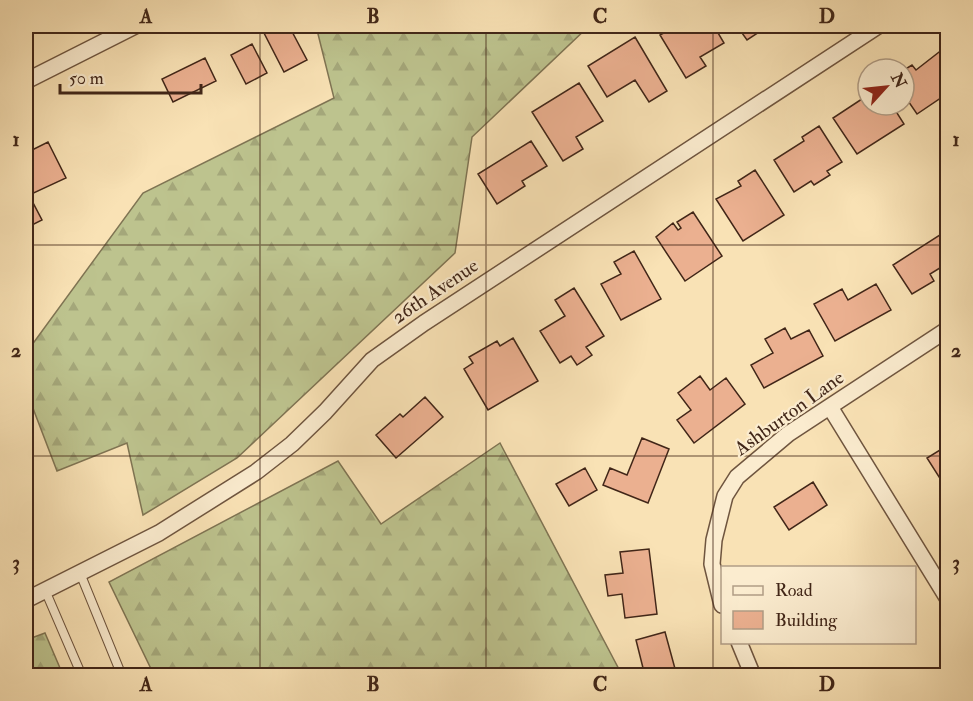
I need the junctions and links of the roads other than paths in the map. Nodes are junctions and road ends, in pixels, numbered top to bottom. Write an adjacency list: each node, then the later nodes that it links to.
1 (135, 26): 3 (street)
2 (878, 26): 6 (street, 26th Avenue)
3 (26, 81)
4 (948, 329): 5 (street, Ashburton Lane)
5 (830, 407): 8 (street, Ashburton Lane); 9 (street)
6 (80, 573): 7 (street, 26th Avenue); 13 (lane)
7 (45, 590): 10 (street, 26th Avenue); 12 (lane)
8 (721, 598)
9 (948, 599)
10 (26, 600)
11 (740, 644): 14 (street)
12 (81, 675)
13 (122, 675)
14 (753, 675)

